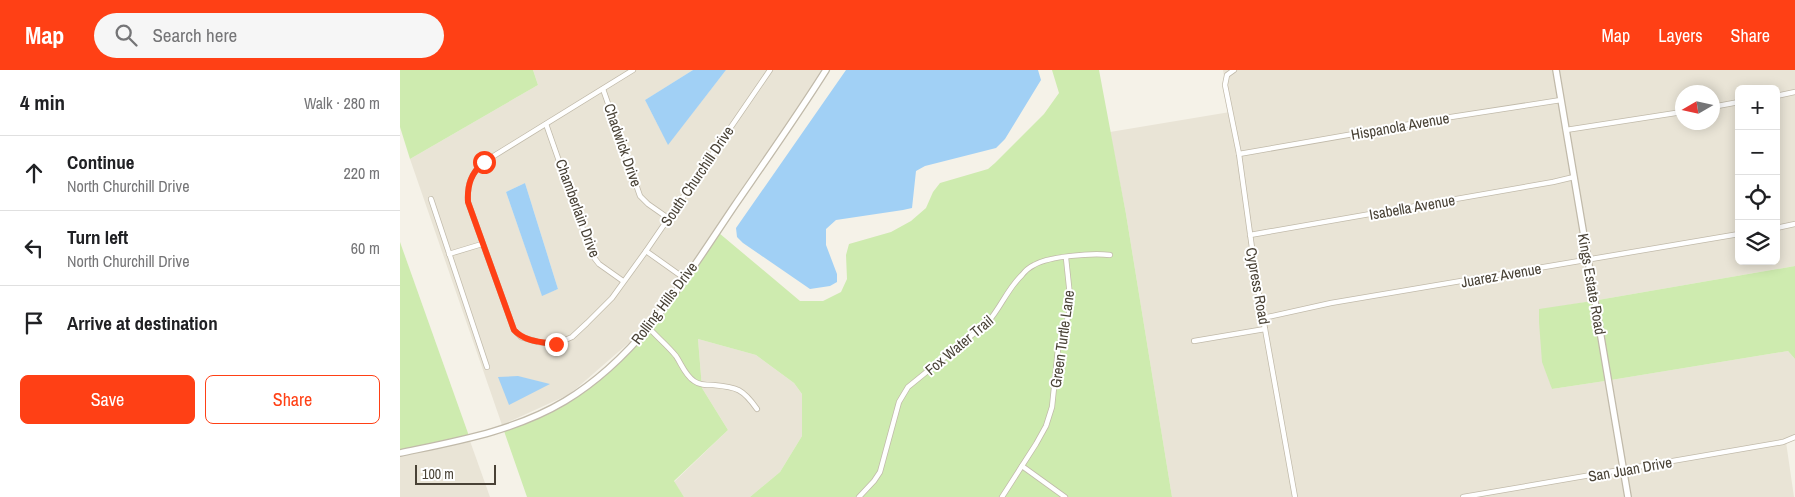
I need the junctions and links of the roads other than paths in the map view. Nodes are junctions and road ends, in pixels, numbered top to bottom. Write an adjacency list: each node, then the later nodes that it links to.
1 (633, 70): 6 (street, South Churchill Drive)
2 (770, 70): 18 (street, South Churchill Drive)
3 (826, 70): 29 (street, Rolling Hills Drive)
4 (1234, 70): 15 (street, Cypress Road)
5 (1556, 70): 9 (street, Kings Estate Road)
6 (603, 89): 13 (street, South Churchill Drive); 18 (street, Chadwick Drive)
7 (1795, 92): 8 (street)
8 (1780, 95)
9 (1561, 100): 14 (street, Kings Estate Road); 15 (street, Hispanola Avenue)
10 (1735, 103): 11 (street)
11 (1720, 106)
12 (1675, 113): 14 (street)
13 (546, 124): 23 (street, South Churchill Drive); 30 (street, Chamberlain Drive)
14 (1566, 130): 16 (street, Kings Estate Road)
15 (1239, 154): 21 (street, Cypress Road)
16 (1574, 177): 21 (street, Isabella Avenue); 28 (street, Kings Estate Road)
17 (431, 200): 25 (street)
18 (668, 218): 24 (street, South Churchill Drive)
19 (1795, 224): 20 (street)
20 (1780, 227)
21 (1250, 235): 31 (street, Cypress Road)
22 (1735, 235): 28 (street, Juarez Avenue)
23 (482, 244): 25 (street); 30 (street, South Churchill Drive)
24 (646, 251): 29 (street); 30 (street, South Churchill Drive)
25 (449, 254): 35 (street)
26 (1110, 255): 27 (street, Fox Water Trail)
27 (1066, 258): 39 (street, Green Turtle Lane); 41 (street, Fox Water Trail)
28 (1588, 260): 31 (street, Juarez Avenue); 40 (street, Kings Estate Road)
29 (684, 278): 32 (street, Rolling Hills Drive)
30 (623, 282)
31 (1263, 318): 33 (street, Cypress Road)
32 (649, 328): 36 (street); 38 (street, Rolling Hills Drive)
33 (1265, 329): 34 (street); 44 (street, Cypress Road)
34 (1194, 341)
35 (487, 367)
36 (757, 409)
37 (1795, 437): 40 (street, San Juan Drive)
38 (400, 453)
39 (1022, 466): 42 (street, Green Turtle Lane); 43 (street)
40 (1624, 469): 45 (street, San Juan Drive); 46 (street, Kings Estate Road)
41 (859, 497)
42 (1002, 497)
43 (1065, 497)
44 (1294, 497)
45 (1463, 497)
46 (1628, 497)

